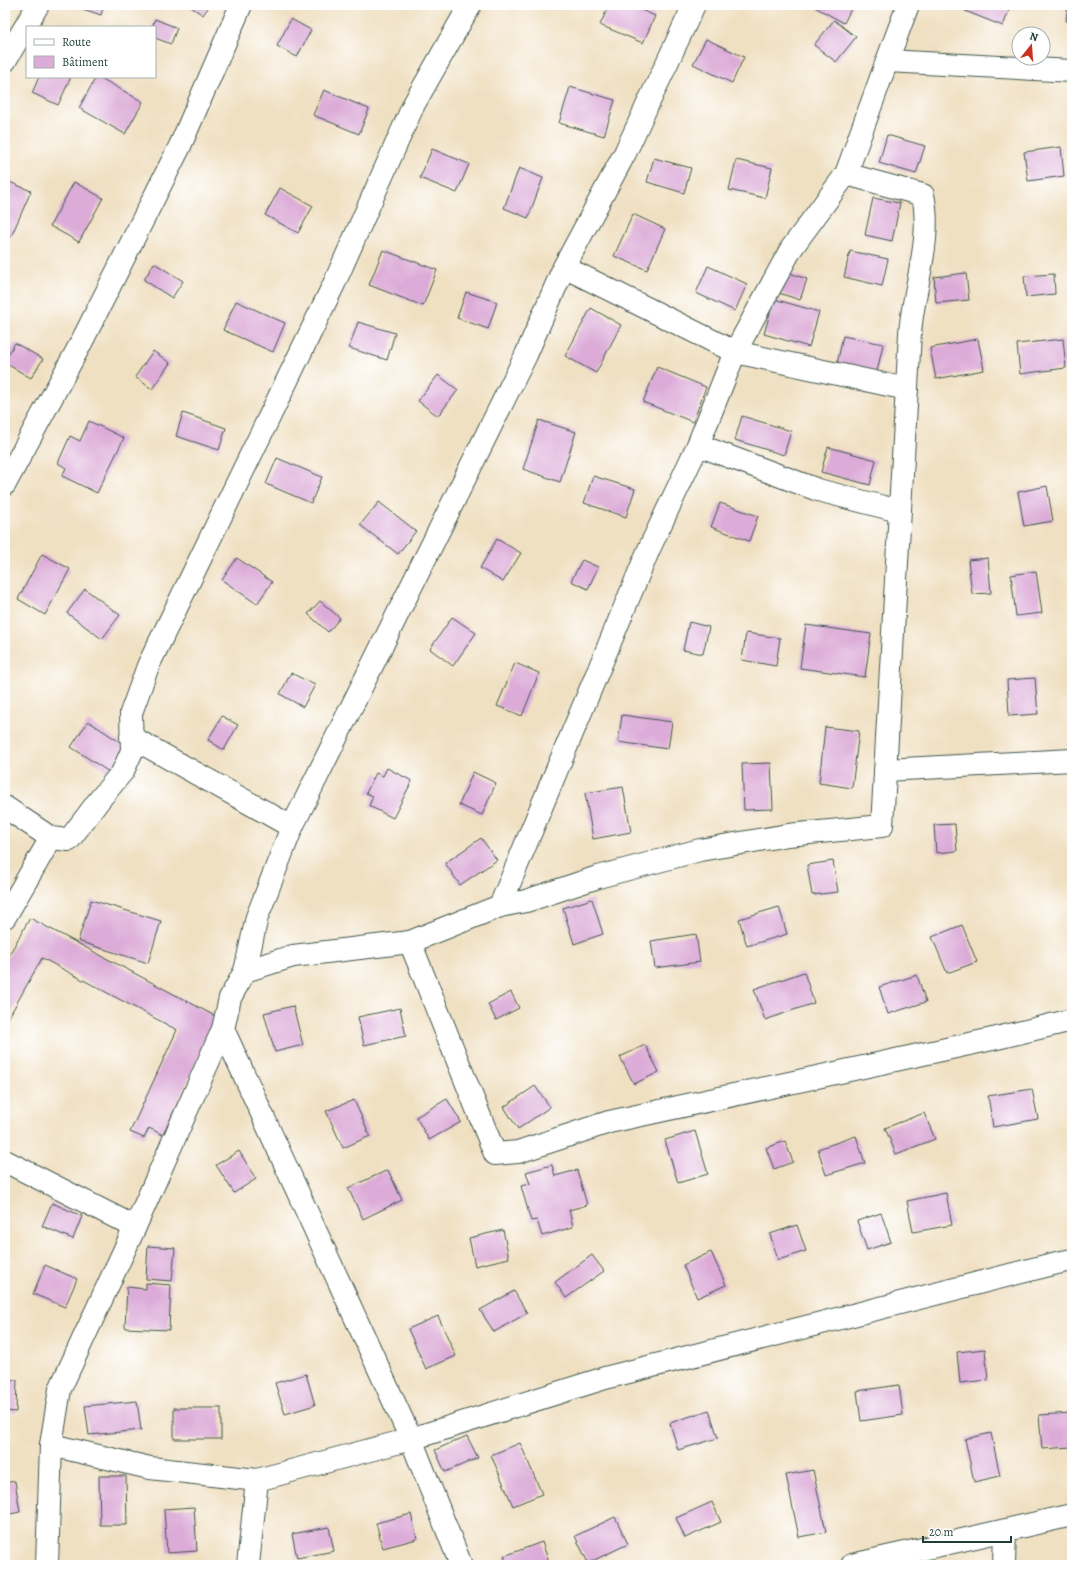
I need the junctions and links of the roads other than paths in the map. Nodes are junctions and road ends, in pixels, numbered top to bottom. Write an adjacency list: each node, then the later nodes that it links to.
1 (38, 5): 6 (street)
2 (241, 5): 14 (street)
3 (470, 5): 16 (street)
4 (694, 5): 10 (street)
5 (908, 5): 7 (street)
6 (5, 61)
7 (887, 61): 8 (street); 9 (street)
8 (1072, 71)
9 (846, 174): 11 (street); 12 (street)
10 (564, 267): 11 (street); 20 (street)
11 (735, 352): 12 (street); 13 (street)
12 (907, 389): 15 (street)
13 (698, 445): 15 (street); 22 (street)
14 (5, 484)
15 (899, 511): 18 (street)
16 (131, 737): 20 (street); 21 (street)
17 (1072, 760): 18 (street)
18 (885, 770): 22 (street)
19 (5, 807): 21 (street)
20 (292, 827): 25 (street)
21 (51, 838): 23 (street)
22 (500, 906): 24 (street)
23 (5, 917)
24 (410, 942): 25 (street); 26 (street)
25 (245, 971): 27 (street)
26 (1072, 1020)
27 (223, 1029): 29 (street); 31 (street)
28 (5, 1161): 29 (street)
29 (135, 1227): 32 (street)
30 (1072, 1260): 31 (street)
31 (411, 1439): 33 (street); 38 (street)
32 (51, 1445): 33 (street); 36 (street)
33 (257, 1480): 37 (street)
34 (1072, 1515): 35 (street)
35 (1004, 1531): 39 (street); 40 (street)
36 (47, 1565)
37 (248, 1565)
38 (461, 1565)
39 (852, 1565)
40 (1004, 1565)

